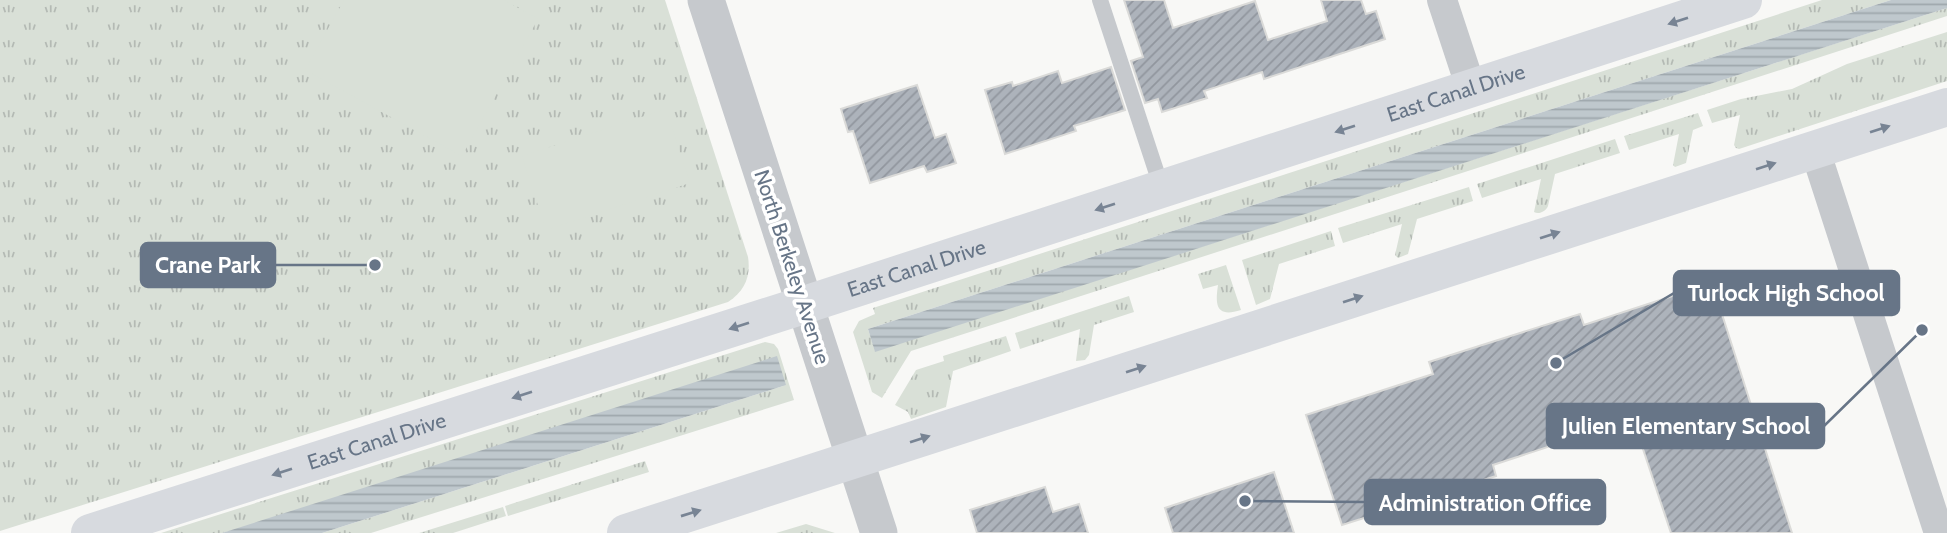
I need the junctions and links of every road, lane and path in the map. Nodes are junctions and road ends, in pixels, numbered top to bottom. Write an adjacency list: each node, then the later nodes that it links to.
1 (706, 0): 9 (street, North Berkeley Avenue)
2 (1100, 0): 8 (lane)
3 (1442, 0): 5 (street)
4 (1726, 3): 5 (main road, East Canal Drive, one-way to 5)
5 (1471, 89): 8 (main road, East Canal Drive, one-way to 8)
6 (1947, 107): 7 (main road, one-way to 6)
7 (1815, 150): 10 (main road, one-way to 7); 14 (street)
8 (1162, 189): 9 (main road, East Canal Drive, one-way to 9)
9 (804, 305): 10 (street, North Berkeley Avenue); 11 (main road, East Canal Drive, one-way to 11)
10 (855, 460): 12 (main road, one-way to 10); 13 (street, North Berkeley Avenue)
11 (90, 533)
12 (626, 533)
13 (879, 533)
14 (1939, 533)

